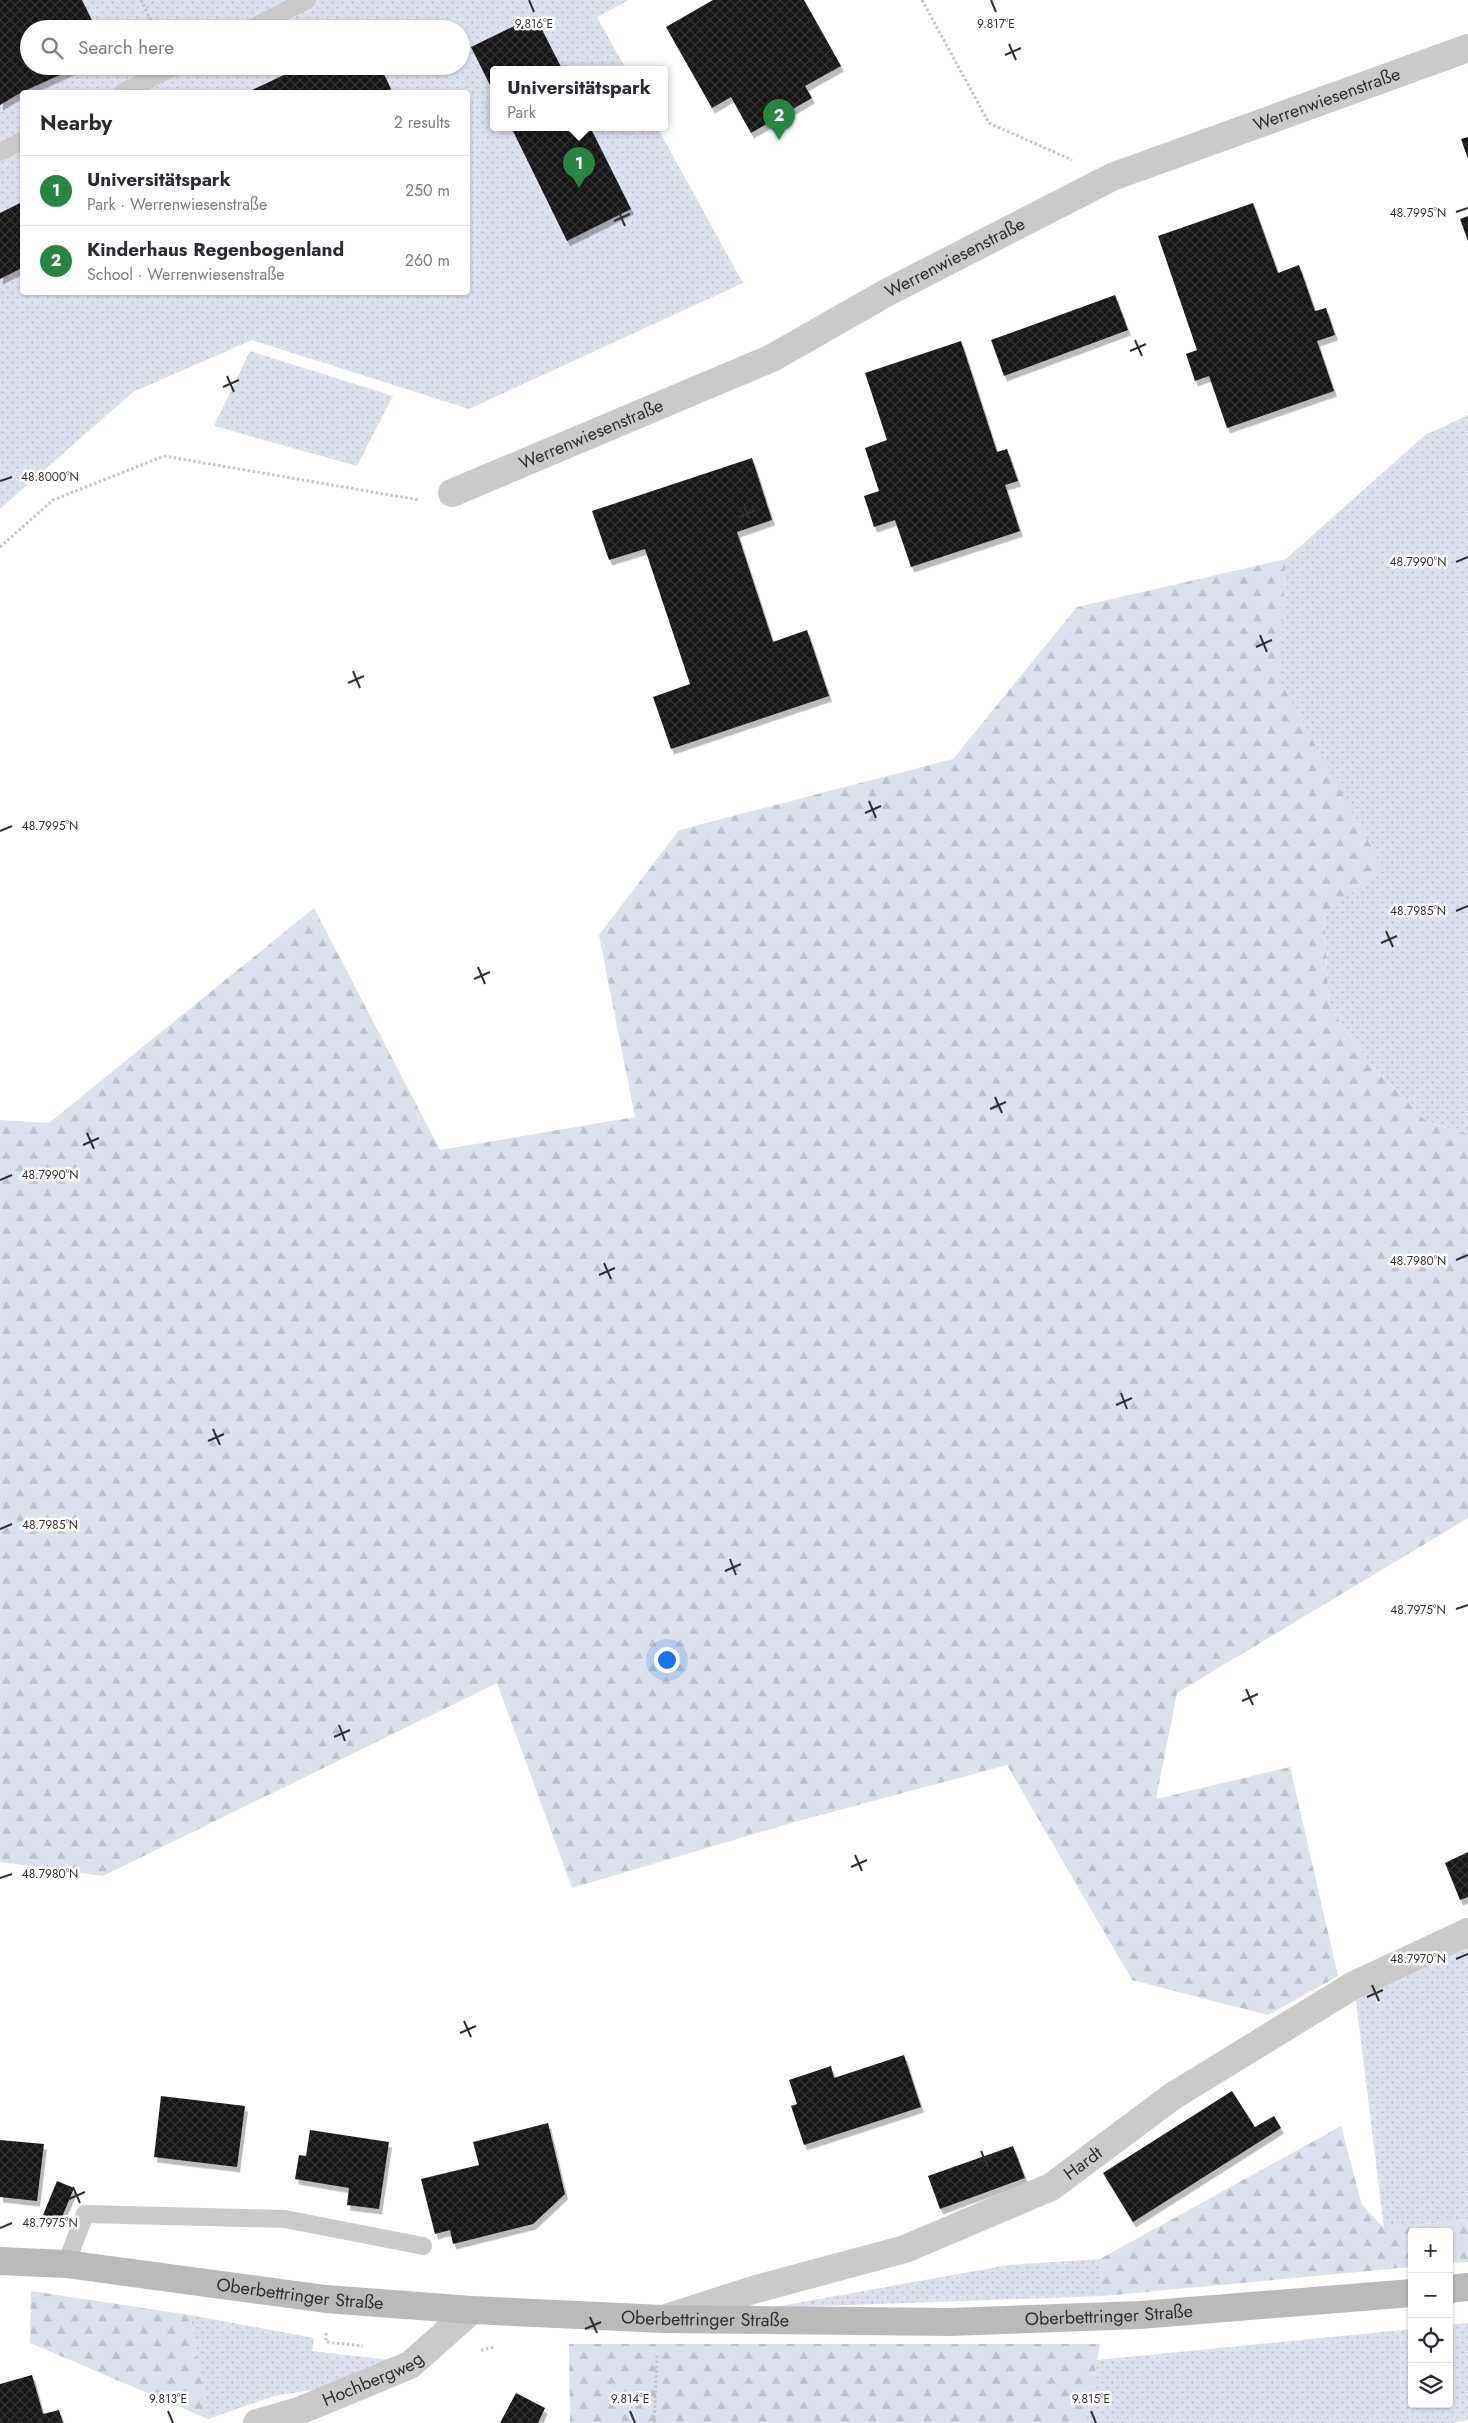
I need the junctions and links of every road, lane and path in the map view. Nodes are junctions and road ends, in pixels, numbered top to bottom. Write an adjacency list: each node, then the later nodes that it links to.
1 (141, 0): 4 (path)
2 (307, 0): 5 (lane)
3 (922, 0): 11 (path)
4 (151, 20)
5 (268, 20)
6 (1468, 48): 11 (street, Werrenwiesenstraße)
7 (157, 75): 8 (lane)
8 (126, 90)
9 (20, 142): 10 (lane)
10 (0, 152)
11 (1112, 177): 12 (street, Werrenwiesenstraße)
12 (452, 493): 13 (path)
13 (0, 547)
14 (1468, 1932): 23 (street, Hardt)
15 (423, 2246): 17 (lane)
16 (0, 2261): 17 (street, Oberbettringer Straße)
17 (66, 2264): 21 (street, Oberbettringer Straße)
18 (1468, 2287): 19 (street)
19 (1453, 2289)
20 (1408, 2292): 23 (street, Oberbettringer Straße)
21 (326, 2299): 22 (street, Oberbettringer Straße); 27 (path)
22 (472, 2310): 23 (street, Oberbettringer Straße); 27 (street, Hochbergweg)
23 (663, 2319)
24 (504, 2345): 26 (path)
25 (657, 2350): 30 (path)
26 (476, 2351)
27 (410, 2365): 28 (street, Hochbergweg)
28 (300, 2417): 29 (street, Hochbergweg)
29 (257, 2423)
30 (654, 2423)

